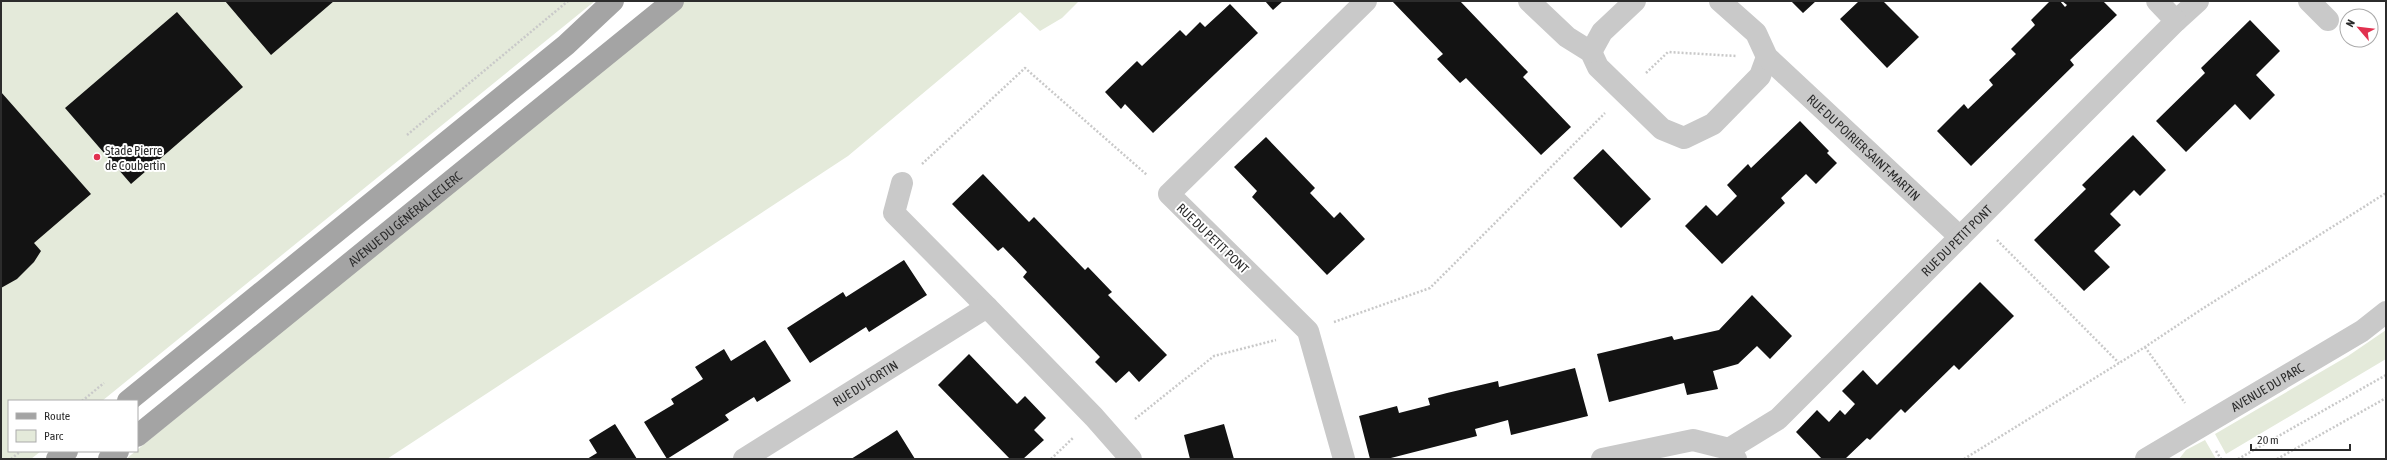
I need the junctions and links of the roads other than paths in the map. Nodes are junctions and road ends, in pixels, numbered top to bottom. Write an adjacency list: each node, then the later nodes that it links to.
1 (613, 1): 18 (main road)
2 (673, 1): 19 (main road, AVENUE DU GÉNÉRAL LECLERC)
3 (1366, 1): 27 (street, RUE DU PETIT PONT)
4 (1529, 1): 12 (street)
5 (1635, 1): 12 (street)
6 (1720, 1): 13 (street, RUE DU POIRIER SAINT-MARTIN)
7 (2157, 1): 11 (street)
8 (2198, 1): 11 (street, RUE DU PETIT PONT)
9 (2309, 1): 10 (street)
10 (2328, 20)
11 (2176, 21): 15 (street, RUE DU PETIT PONT)
12 (1591, 52): 13 (street)
13 (1767, 58): 15 (street, RUE DU POIRIER SAINT-MARTIN)
14 (902, 183): 16 (street)
15 (1960, 237): 22 (street, RUE DU PETIT PONT)
16 (987, 307): 25 (street, RUE DU FORTIN); 26 (street)
17 (2386, 312): 29 (street, AVENUE DU PARC)
18 (129, 400)
19 (138, 435)
20 (66, 452): 23 (main road)
21 (117, 452): 24 (main road)
22 (1733, 454): 28 (street, RUE DU PETIT PONT)
23 (57, 459)
24 (109, 459)
25 (744, 459)
26 (1131, 459)
27 (1344, 459)
28 (1602, 459)
29 (2146, 459)

